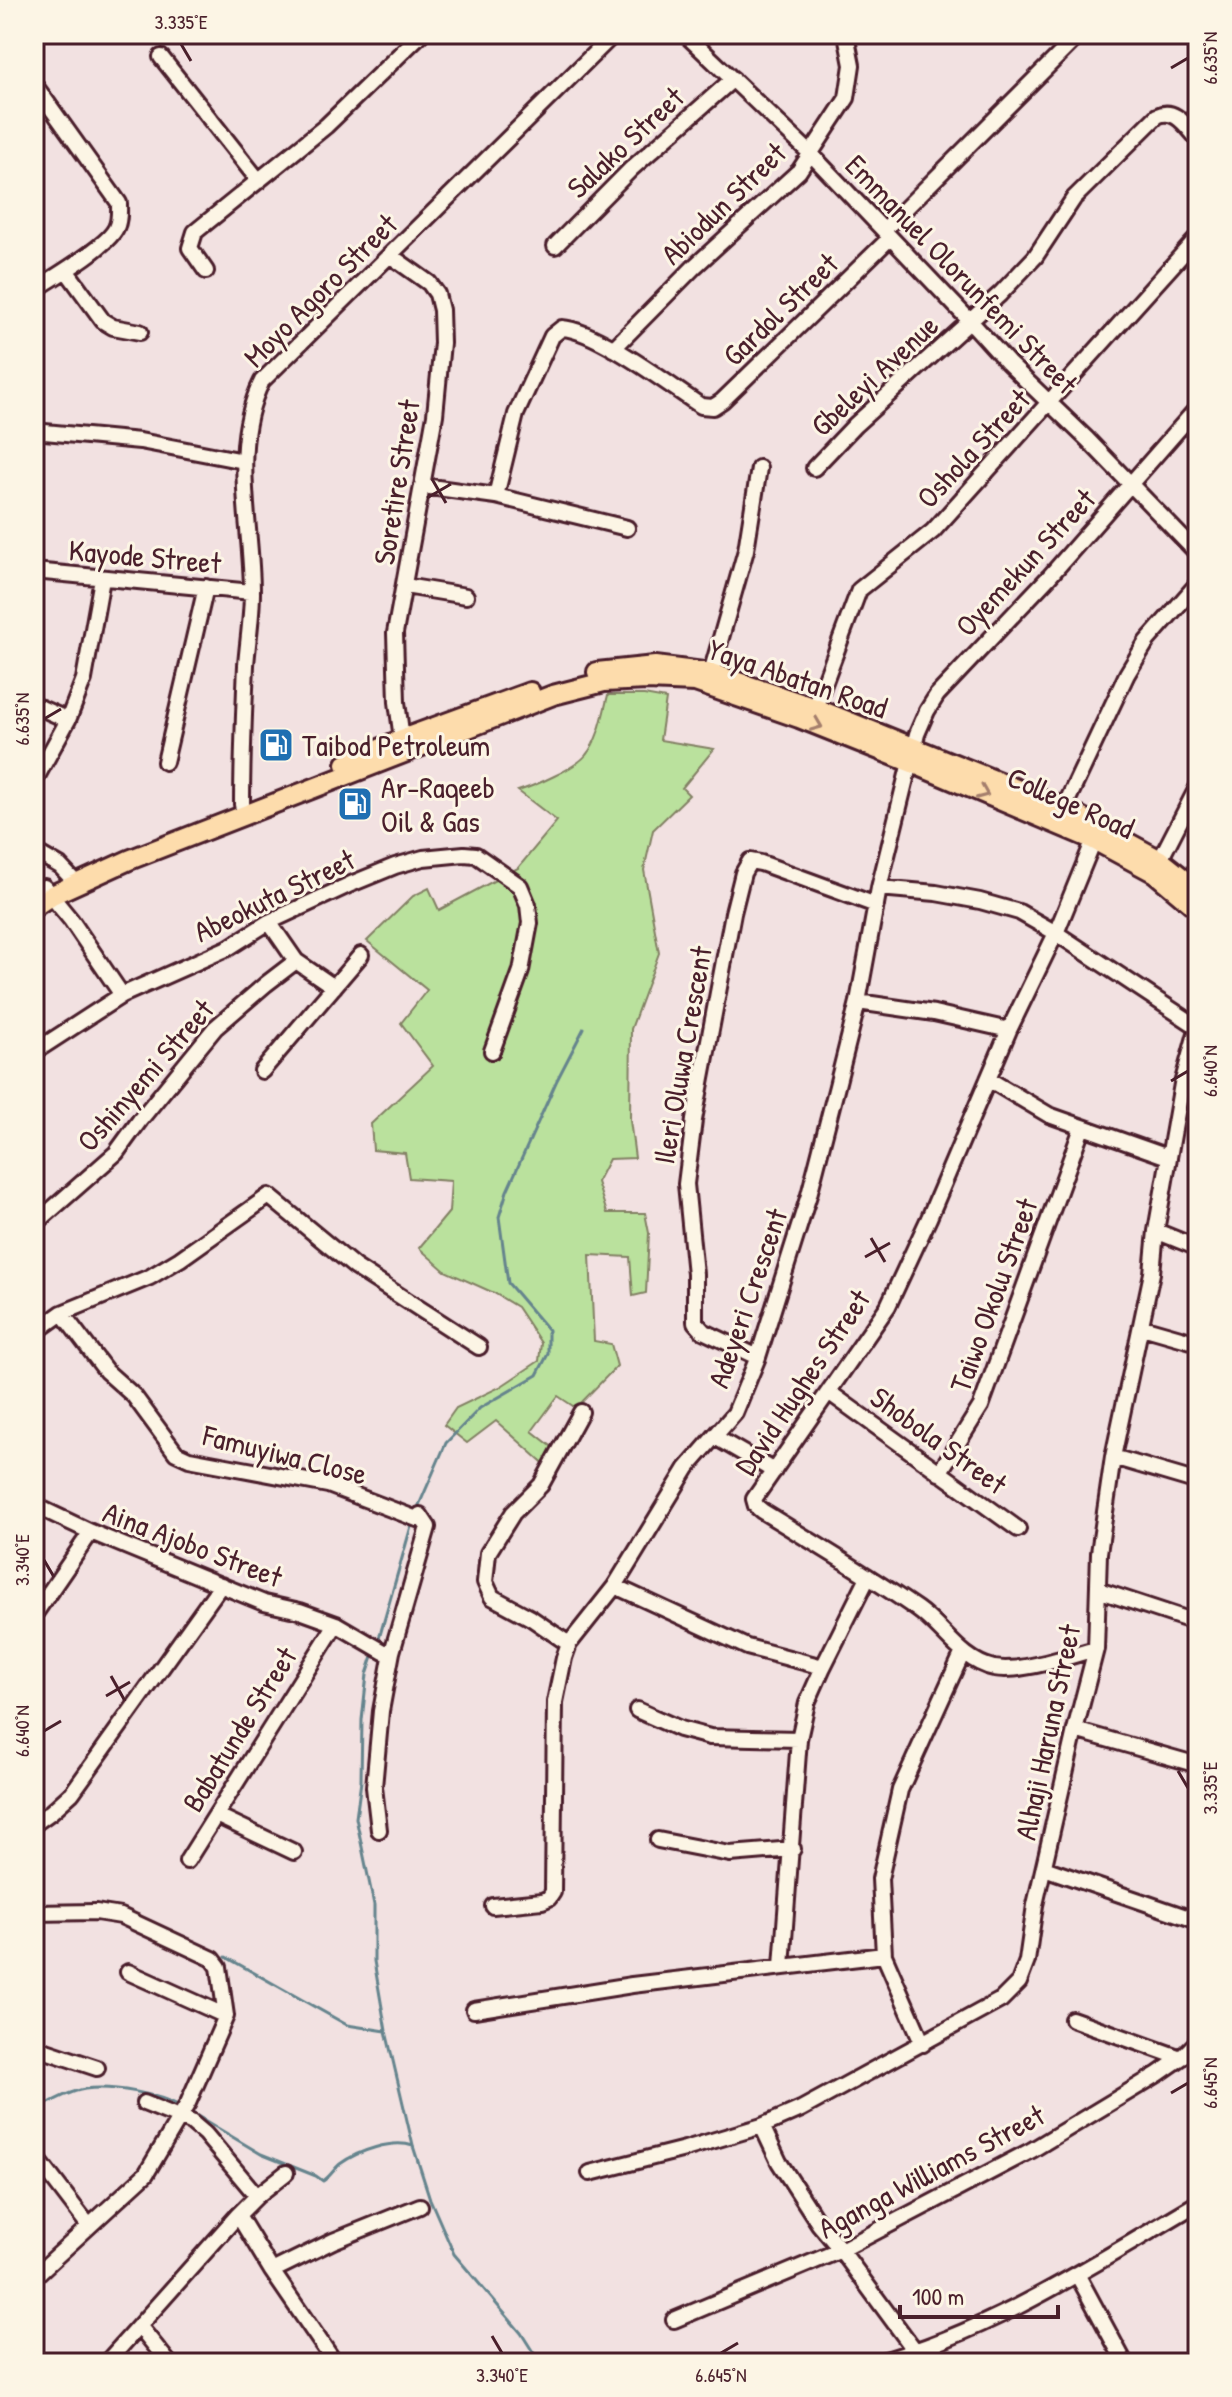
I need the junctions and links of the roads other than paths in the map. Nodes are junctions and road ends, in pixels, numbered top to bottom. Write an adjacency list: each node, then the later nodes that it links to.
1 (421, 34): 11 (street)
2 (614, 34): 15 (street, Moyo Agoro Street)
3 (685, 34): 7 (street, Emmanuel Olorunfemi Street)
4 (846, 34): 10 (street, Abiodun Street)
5 (1080, 34): 12 (street, Gardol Street)
6 (161, 57): 11 (street)
7 (733, 79): 10 (street, Emmanuel Olorunfemi Street); 14 (street, Salako Street)
8 (34, 84): 16 (street)
9 (1198, 139): 19 (street, Gbeleyi Avenue)
10 (811, 154): 12 (street, Emmanuel Olorunfemi Street); 21 (street, Abiodun Street)
11 (259, 181): 17 (street)
12 (887, 234): 19 (street, Emmanuel Olorunfemi Street); 21 (street, Gardol Street)
13 (1198, 237): 22 (street, Oshola Street)
14 (555, 246)
15 (391, 256): 25 (street, Moyo Agoro Street); 29 (street, Soretire Street)
16 (66, 270): 18 (street); 20 (street)
17 (206, 271)
18 (34, 290)
19 (970, 321): 22 (street, Emmanuel Olorunfemi Street); 27 (street, Gbeleyi Avenue)
20 (140, 332)
21 (613, 349): 30 (street)
22 (1049, 403): 28 (street, Emmanuel Olorunfemi Street); 42 (street, Oshola Street)
23 (1198, 407): 28 (street, Oyemekun Street)
24 (34, 431): 25 (street)
25 (244, 461): 38 (street, Moyo Agoro Street)
26 (759, 468): 40 (street)
27 (814, 468)
28 (1132, 485): 32 (street, Emmanuel Olorunfemi Street); 45 (street, Oyemekun Street)
29 (423, 486): 30 (street); 36 (street, Soretire Street)
30 (496, 496): 31 (street)
31 (627, 528)
32 (1198, 554)
33 (34, 571): 34 (street, Kayode Street)
34 (102, 579): 37 (street, Kayode Street); 43 (street)
35 (1198, 583): 50 (street)
36 (405, 586): 39 (street); 44 (street, Soretire Street)
37 (206, 587): 38 (street, Kayode Street); 46 (street)
38 (252, 592): 49 (street, Moyo Agoro Street)
39 (466, 596)
40 (711, 673): 42 (main road, Yaya Abatan Road); 44 (main road, Yaya Abatan Road)
41 (34, 705): 43 (street)
42 (815, 708): 45 (main road, Yaya Abatan Road)
43 (68, 720): 47 (street)
44 (402, 739): 49 (main road, Yaya Abatan Road)
45 (913, 756): 50 (main road, College Road); 51 (main road, College Road, one-way to 51); 54 (main road, Yaya Abatan Road, one-way to 45); 55 (street, Adeyeri Crescent)
46 (165, 762)
47 (34, 782)
48 (1198, 786): 53 (street)
49 (242, 805): 54 (main road, Yaya Abatan Road)
50 (1064, 808): 53 (main road, College Road)
51 (1094, 840): 60 (main road, College Road); 62 (street, David Hughes Street)
52 (34, 851): 54 (street)
53 (1160, 860): 56 (main road, College Road)
54 (73, 878): 57 (main road, Yaya Abatan Road)
55 (879, 888): 58 (street, Adeyeri Crescent); 62 (street)
56 (1198, 890)
57 (43, 892): 59 (main road, Yaya Abatan Road); 66 (street)
58 (876, 905): 67 (street, Adeyeri Crescent); 86 (street, Ileri Oluwa Crescent)
59 (34, 907)
60 (1198, 909)
61 (269, 922): 64 (street); 66 (street, Abeokuta Street); 70 (street, Abeokuta Street)
62 (1056, 933): 68 (street); 69 (street, David Hughes Street)
63 (361, 955): 65 (street)
64 (296, 961): 65 (street); 78 (street, Oshinyemi Street)
65 (334, 987): 72 (street)
66 (122, 995): 71 (street, Abeokuta Street)
67 (858, 1002): 69 (street); 86 (street, Adeyeri Crescent)
68 (1198, 1027): 74 (street, Alhaji Haruna Street)
69 (1009, 1030): 73 (street, David Hughes Street)
70 (492, 1051)
71 (34, 1052)
72 (262, 1071)
73 (988, 1079): 76 (street); 87 (street, David Hughes Street)
74 (1182, 1084): 75 (street); 77 (street, Alhaji Haruna Street)
75 (1198, 1092)
76 (1082, 1128): 77 (street); 92 (street, Taiwo Okolu Street)
77 (1168, 1157): 79 (street, Alhaji Haruna Street)
78 (34, 1225)
79 (1156, 1231): 80 (street); 82 (street, Alhaji Haruna Street)
80 (1198, 1248)
81 (62, 1313): 83 (street); 85 (street); 106 (street, Famuyiwa Close)
82 (1142, 1327): 84 (street); 90 (street, Alhaji Haruna Street)
83 (34, 1333)
84 (1198, 1343)
85 (479, 1347)
86 (758, 1357): 89 (street, Adeyeri Crescent)
87 (830, 1393): 91 (street, David Hughes Street); 92 (street, Shobola Street)
88 (581, 1412): 104 (street)
89 (715, 1437): 91 (street); 99 (street, Adeyeri Crescent)
90 (1113, 1457): 93 (street); 100 (street, Alhaji Haruna Street)
91 (774, 1471): 97 (street, David Hughes Street)
92 (939, 1473): 95 (street, Shobola Street)
93 (1198, 1482)
94 (34, 1505): 96 (street, Aina Ajobo Street)
95 (1018, 1529)
96 (91, 1532): 98 (street, Aina Ajobo Street); 101 (street)
97 (868, 1577): 107 (street, David Hughes Street); 108 (street)
98 (221, 1585): 103 (street, Aina Ajobo Street); 114 (street)
99 (615, 1586): 104 (street, Adeyeri Crescent); 108 (street)
100 (1098, 1590): 102 (street); 105 (street, Alhaji Haruna Street)
101 (34, 1615)
102 (1198, 1623)
103 (336, 1624): 106 (street, Aina Ajobo Street); 113 (street, Babatunde Street)
104 (569, 1644): 121 (street, Adeyeri Crescent)
105 (1096, 1649): 107 (street, David Hughes Street); 110 (street, Alhaji Haruna Street)
106 (388, 1652): 115 (street)
107 (963, 1652): 124 (street)
108 (823, 1667): 111 (street)
109 (637, 1710): 111 (street)
110 (1075, 1730): 112 (street); 120 (street, Alhaji Haruna Street)
111 (799, 1739): 117 (street)
112 (1198, 1765)
113 (216, 1815): 118 (street); 119 (street, Babatunde Street)
114 (34, 1824)
115 (379, 1830)
116 (658, 1840): 117 (street)
117 (793, 1849): 125 (street)
118 (294, 1852)
119 (187, 1861)
120 (1044, 1868): 123 (street); 131 (street, Alhaji Haruna Street)
121 (493, 1906)
122 (34, 1913): 128 (street)
123 (1198, 1921)
124 (884, 1955): 125 (street); 131 (street)
125 (782, 1966): 127 (street)
126 (128, 1972): 128 (street)
127 (474, 2010)
128 (226, 2016): 136 (street)
129 (1072, 2019): 133 (street)
130 (1198, 2041): 133 (street, Aganga Williams Street)
131 (923, 2044): 137 (street, Alhaji Haruna Street)
132 (34, 2047): 134 (street)
133 (1181, 2058): 146 (street, Aganga Williams Street)
134 (97, 2068)
135 (144, 2103): 136 (street)
136 (183, 2110): 141 (street); 145 (street)
137 (762, 2126): 140 (street, Alhaji Haruna Street); 146 (street)
138 (34, 2154): 145 (street)
139 (286, 2173): 141 (street)
140 (590, 2173)
141 (257, 2196): 144 (street)
142 (1198, 2203): 148 (street)
143 (420, 2206): 147 (street)
144 (238, 2215): 147 (street); 151 (street)
145 (89, 2226): 149 (street)
146 (841, 2250): 150 (street, Aganga Williams Street); 152 (street)
147 (272, 2271): 155 (street)
148 (1077, 2274): 152 (street); 157 (street)
149 (34, 2277)
150 (674, 2320)
151 (140, 2327): 153 (street); 154 (street)
152 (916, 2352): 156 (street)
153 (106, 2363)
154 (169, 2363)
155 (335, 2363)
156 (875, 2363)
157 (1125, 2363)

